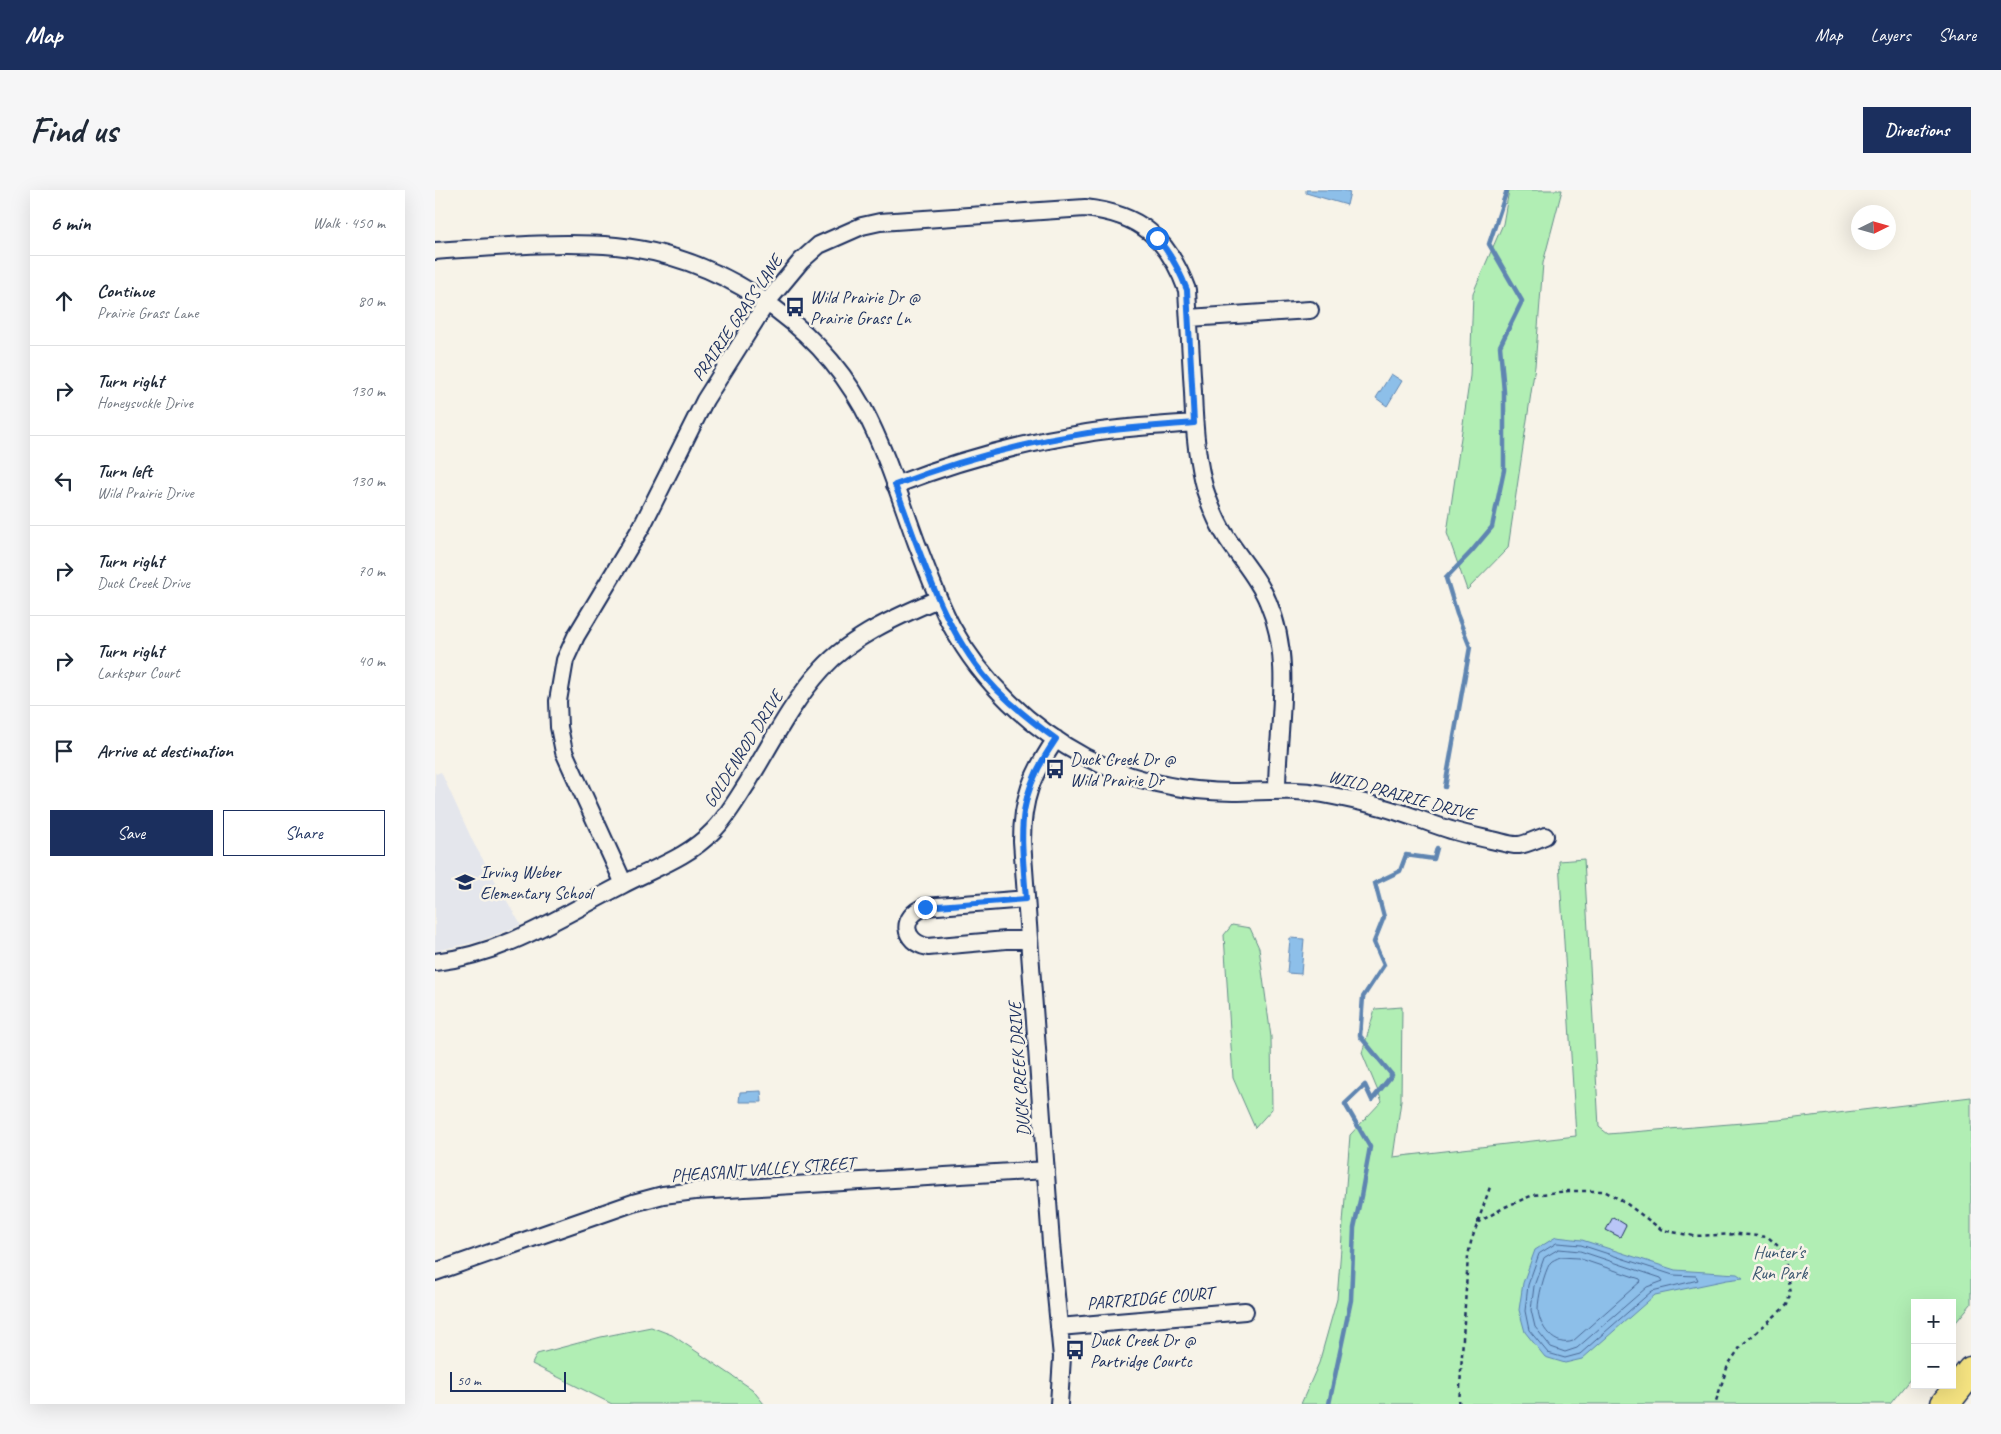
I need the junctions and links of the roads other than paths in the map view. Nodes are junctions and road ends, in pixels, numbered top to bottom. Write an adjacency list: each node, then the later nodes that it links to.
1 (435, 251): 2 (street, WILD PRAIRIE DRIVE)
2 (767, 302): 4 (street, PRAIRIE GRASS LANE); 6 (street, WILD PRAIRIE DRIVE); 11 (street, PRAIRIE GRASS LANE)
3 (1310, 310): 4 (street)
4 (1189, 318): 5 (street, PRAIRIE GRASS LANE)
5 (1194, 423): 6 (street); 9 (street, PRAIRIE GRASS LANE)
6 (895, 485): 7 (street, WILD PRAIRIE DRIVE)
7 (938, 599): 8 (street, WILD PRAIRIE DRIVE); 11 (street, GOLDENROD DRIVE)
8 (1056, 739): 9 (street, WILD PRAIRIE DRIVE); 12 (street, DUCK CREEK DRIVE)
9 (1277, 790): 10 (street, WILD PRAIRIE DRIVE)
10 (1545, 836)
11 (624, 884): 14 (street, GOLDENROD DRIVE)
12 (1026, 899): 13 (street, DUCK CREEK DRIVE); 13 (street)
13 (1029, 940): 15 (street, DUCK CREEK DRIVE)
14 (435, 962)
15 (1046, 1170): 16 (street, PHEASANT VALLEY STREET); 18 (street, DUCK CREEK DRIVE)
16 (435, 1272)
17 (1245, 1311): 18 (street, PARTRIDGE COURT)
18 (1059, 1327): 20 (street, DUCK CREEK DRIVE)
19 (1971, 1371): 21 (highway)
20 (1059, 1404)
21 (1945, 1404)

